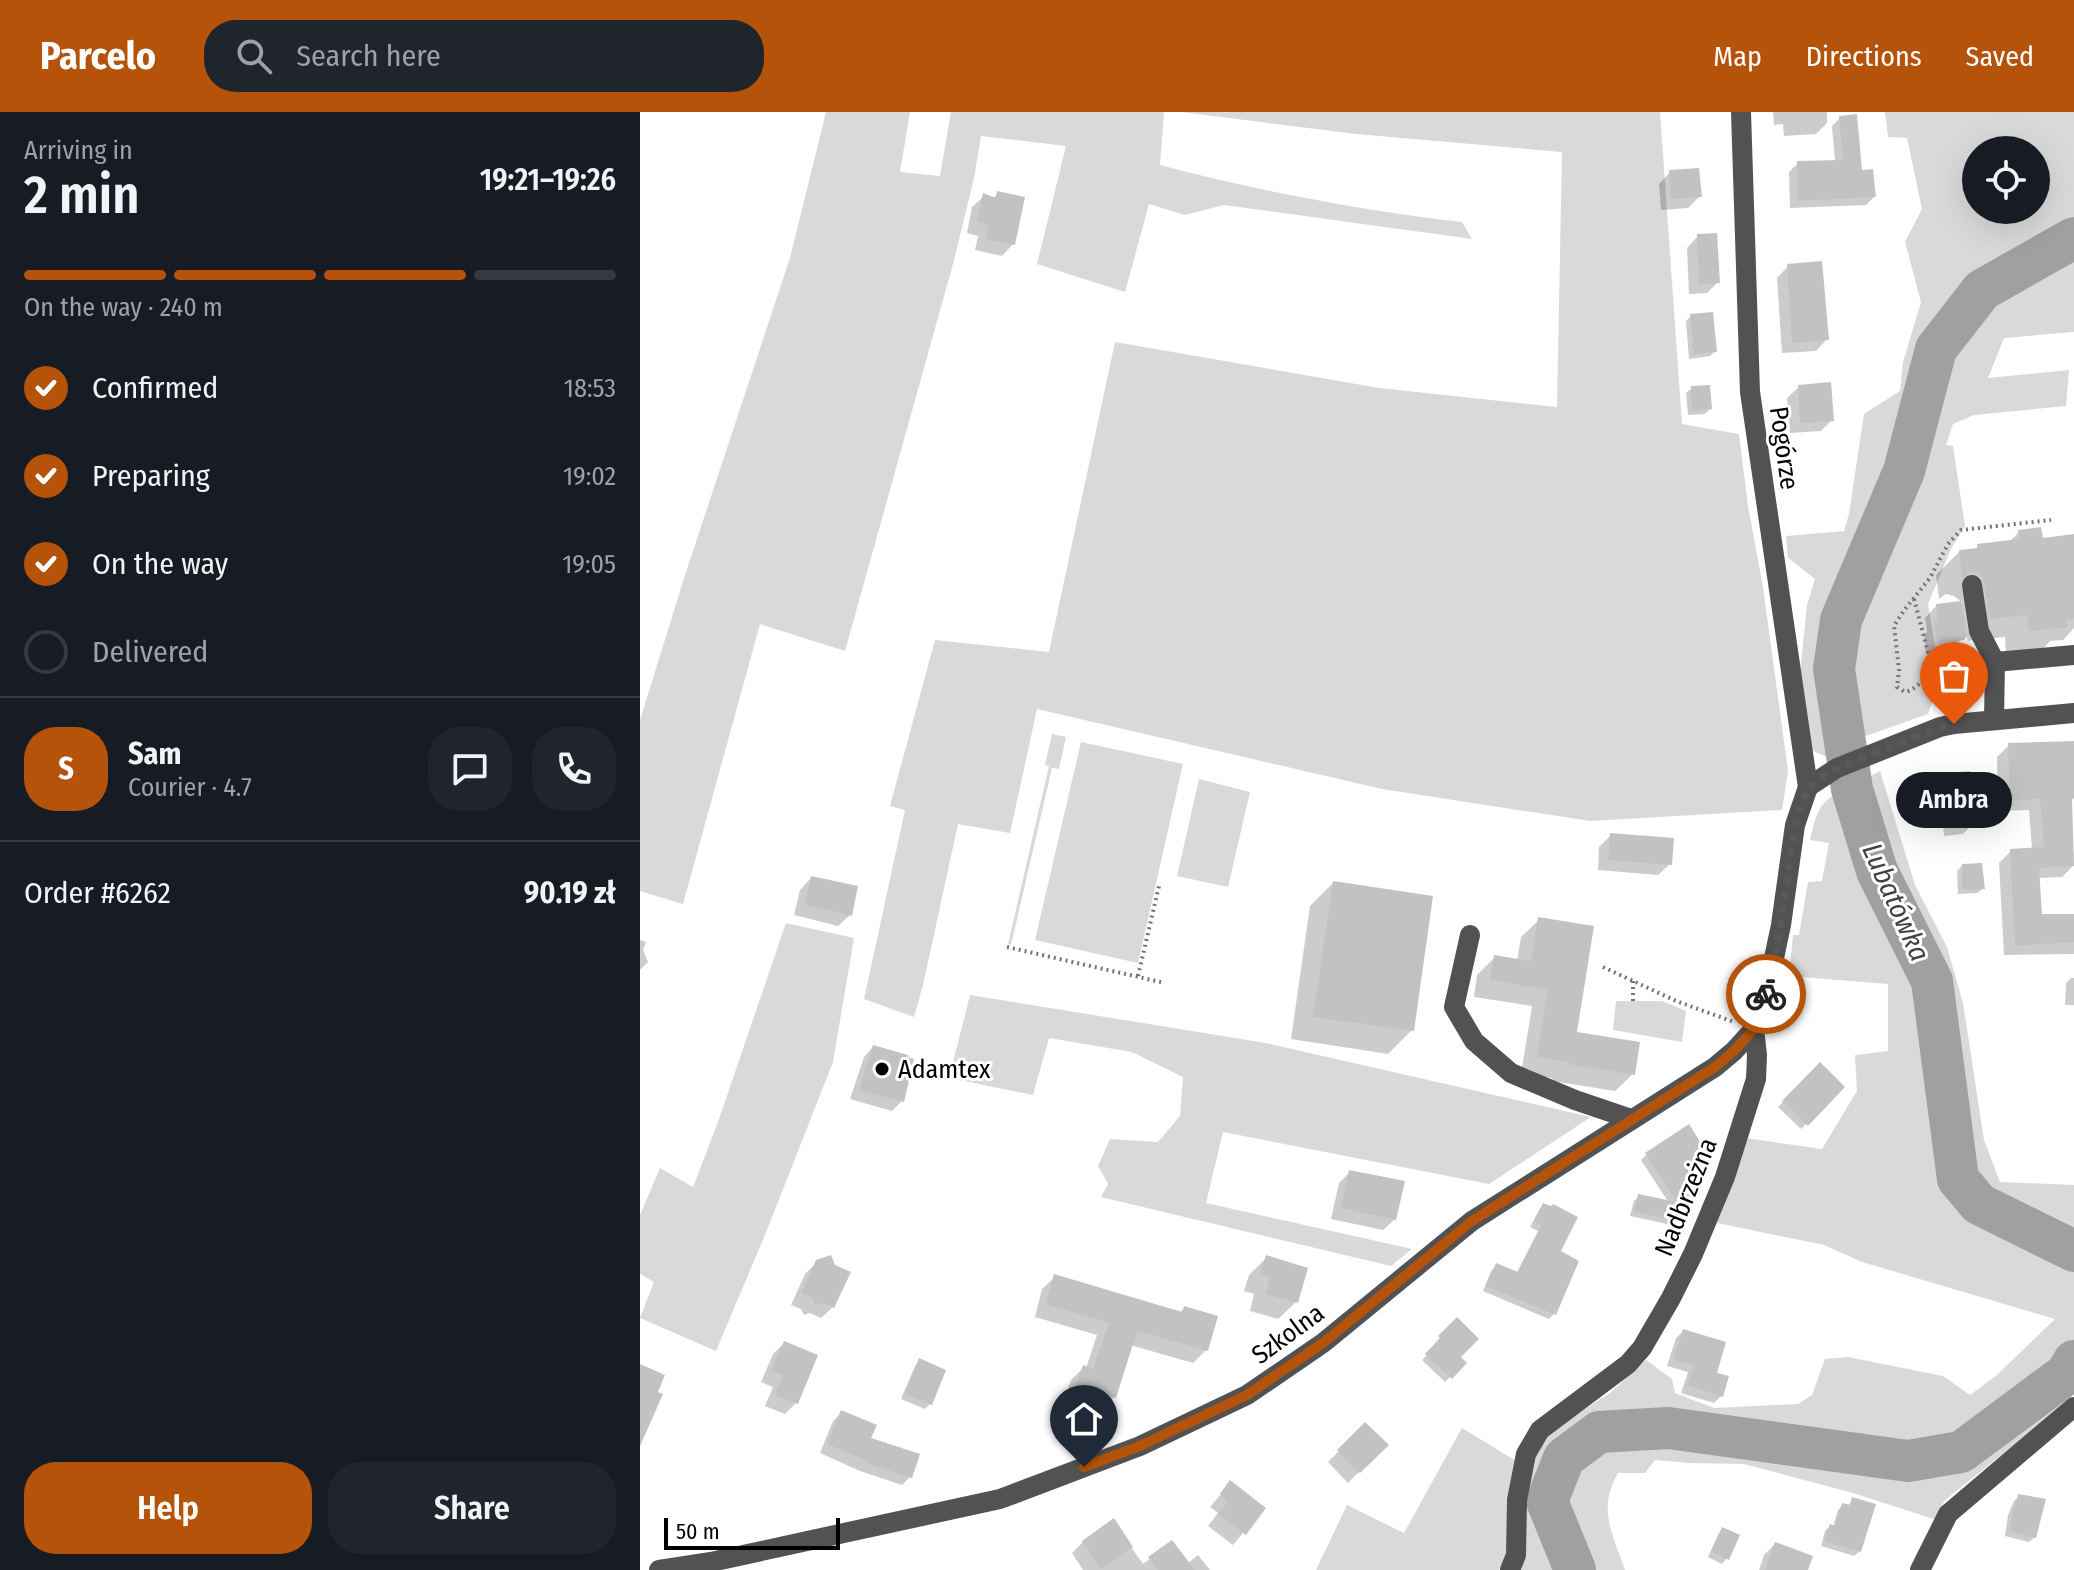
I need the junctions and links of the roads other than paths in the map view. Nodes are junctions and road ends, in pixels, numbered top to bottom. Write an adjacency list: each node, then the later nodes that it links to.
1 (1741, 112): 7 (street, Pogórze)
2 (1972, 585): 4 (street)
3 (2074, 655): 4 (street)
4 (1995, 662): 6 (street)
5 (2074, 713): 6 (street)
6 (1994, 720): 7 (street)
7 (1808, 787): 9 (street, Nadbrzeżna)
8 (1470, 935): 10 (street)
9 (1747, 1027): 10 (street, Szkolna); 13 (street, Nadbrzeżna)
10 (1631, 1119): 12 (street, Szkolna)
11 (2074, 1407): 14 (street)
12 (659, 1570)
13 (1510, 1570)
14 (1920, 1570)

